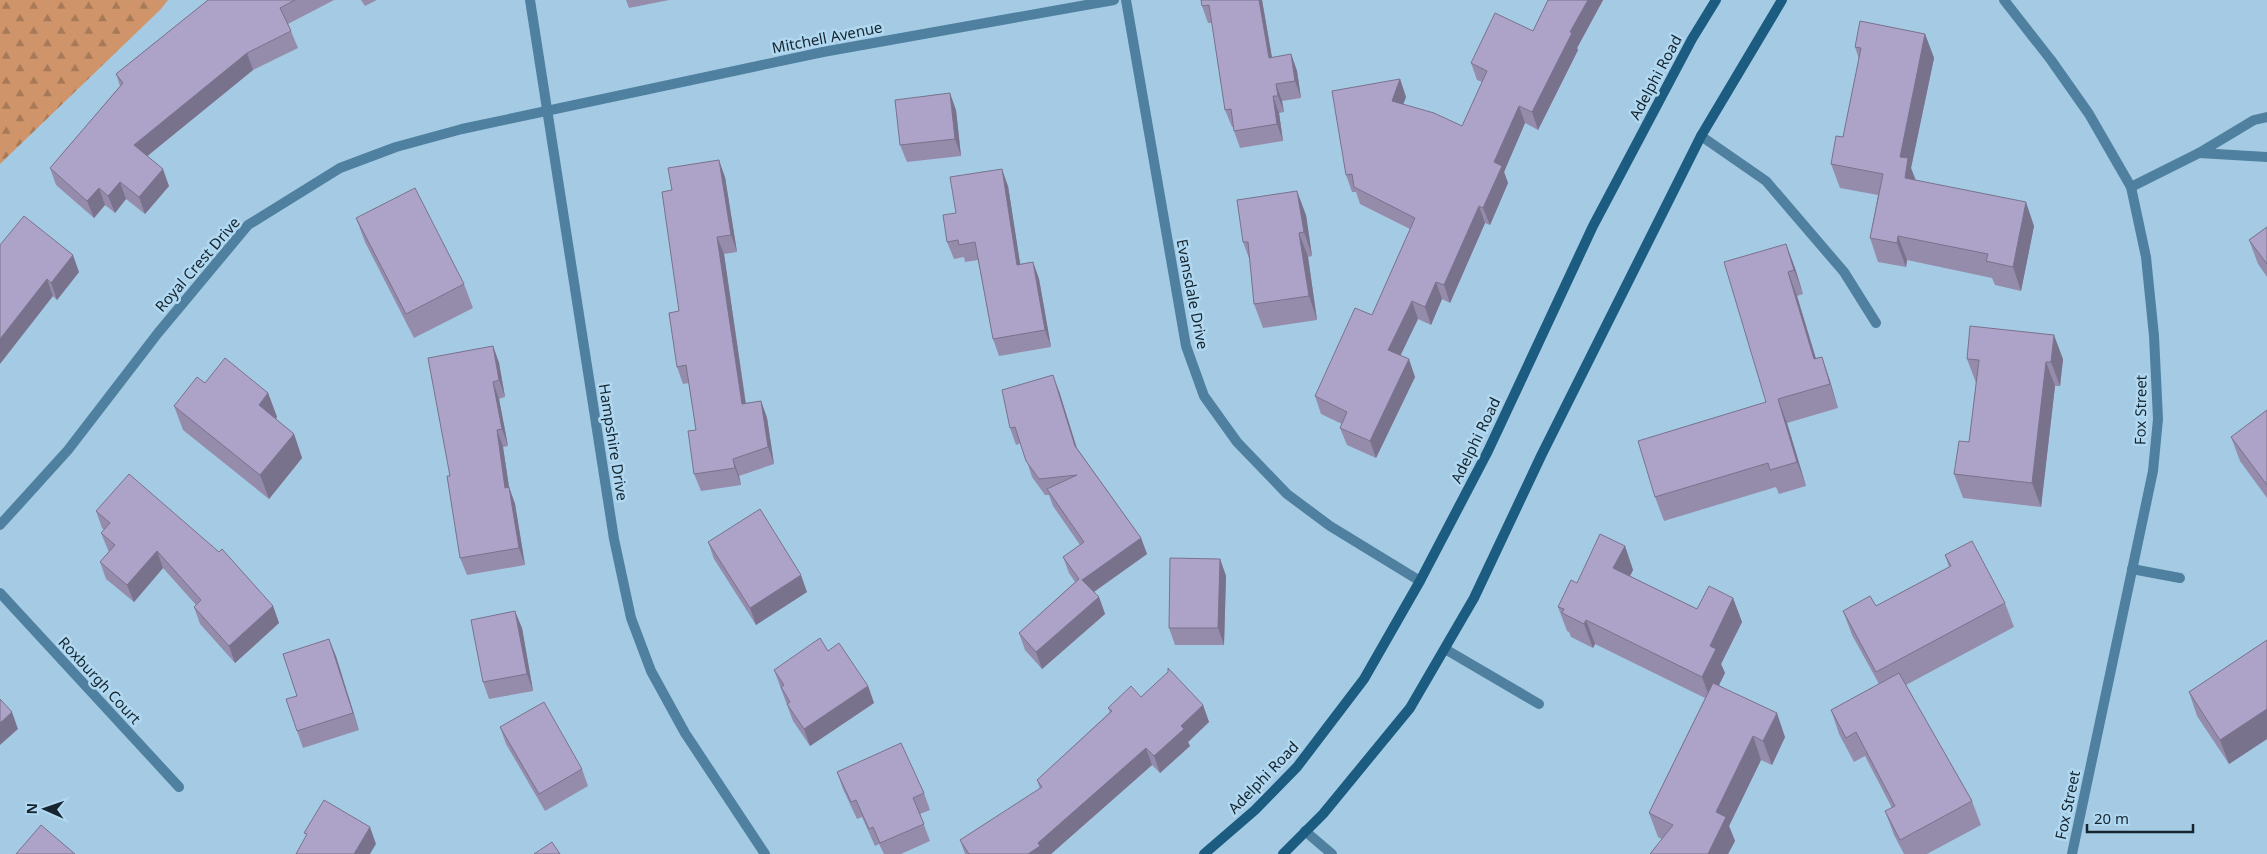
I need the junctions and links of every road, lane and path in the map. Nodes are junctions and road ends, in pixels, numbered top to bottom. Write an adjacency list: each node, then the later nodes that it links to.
1 (530, 0): 7 (street, Hampshire Drive)
2 (1114, 0): 7 (street, Mitchell Avenue)
3 (1126, 0): 17 (street, Evansdale Drive)
4 (1716, 0): 17 (main road, Adelphi Road)
5 (1782, 0): 9 (main road)
6 (2004, 0): 12 (street, Fox Street)
7 (548, 112): 14 (street, Royal Crest Drive); 23 (street, Hampshire Drive)
8 (2267, 117): 10 (street)
9 (1701, 136): 13 (street); 19 (main road)
10 (2199, 153): 11 (street); 12 (street)
11 (2267, 156)
12 (2131, 187): 15 (street, Fox Street)
13 (1876, 323)
14 (0, 525)
15 (2132, 568): 16 (street); 27 (street, Fox Street)
16 (2180, 578)
17 (1420, 581): 24 (main road, Adelphi Road)
18 (0, 593): 21 (street, Roxburgh Court)
19 (1444, 649): 20 (street); 22 (main road)
20 (1539, 704)
21 (179, 787)
22 (1305, 831): 25 (main road); 26 (street)
23 (765, 854)
24 (1204, 854)
25 (1283, 854)
26 (1332, 854)
27 (2072, 854)

